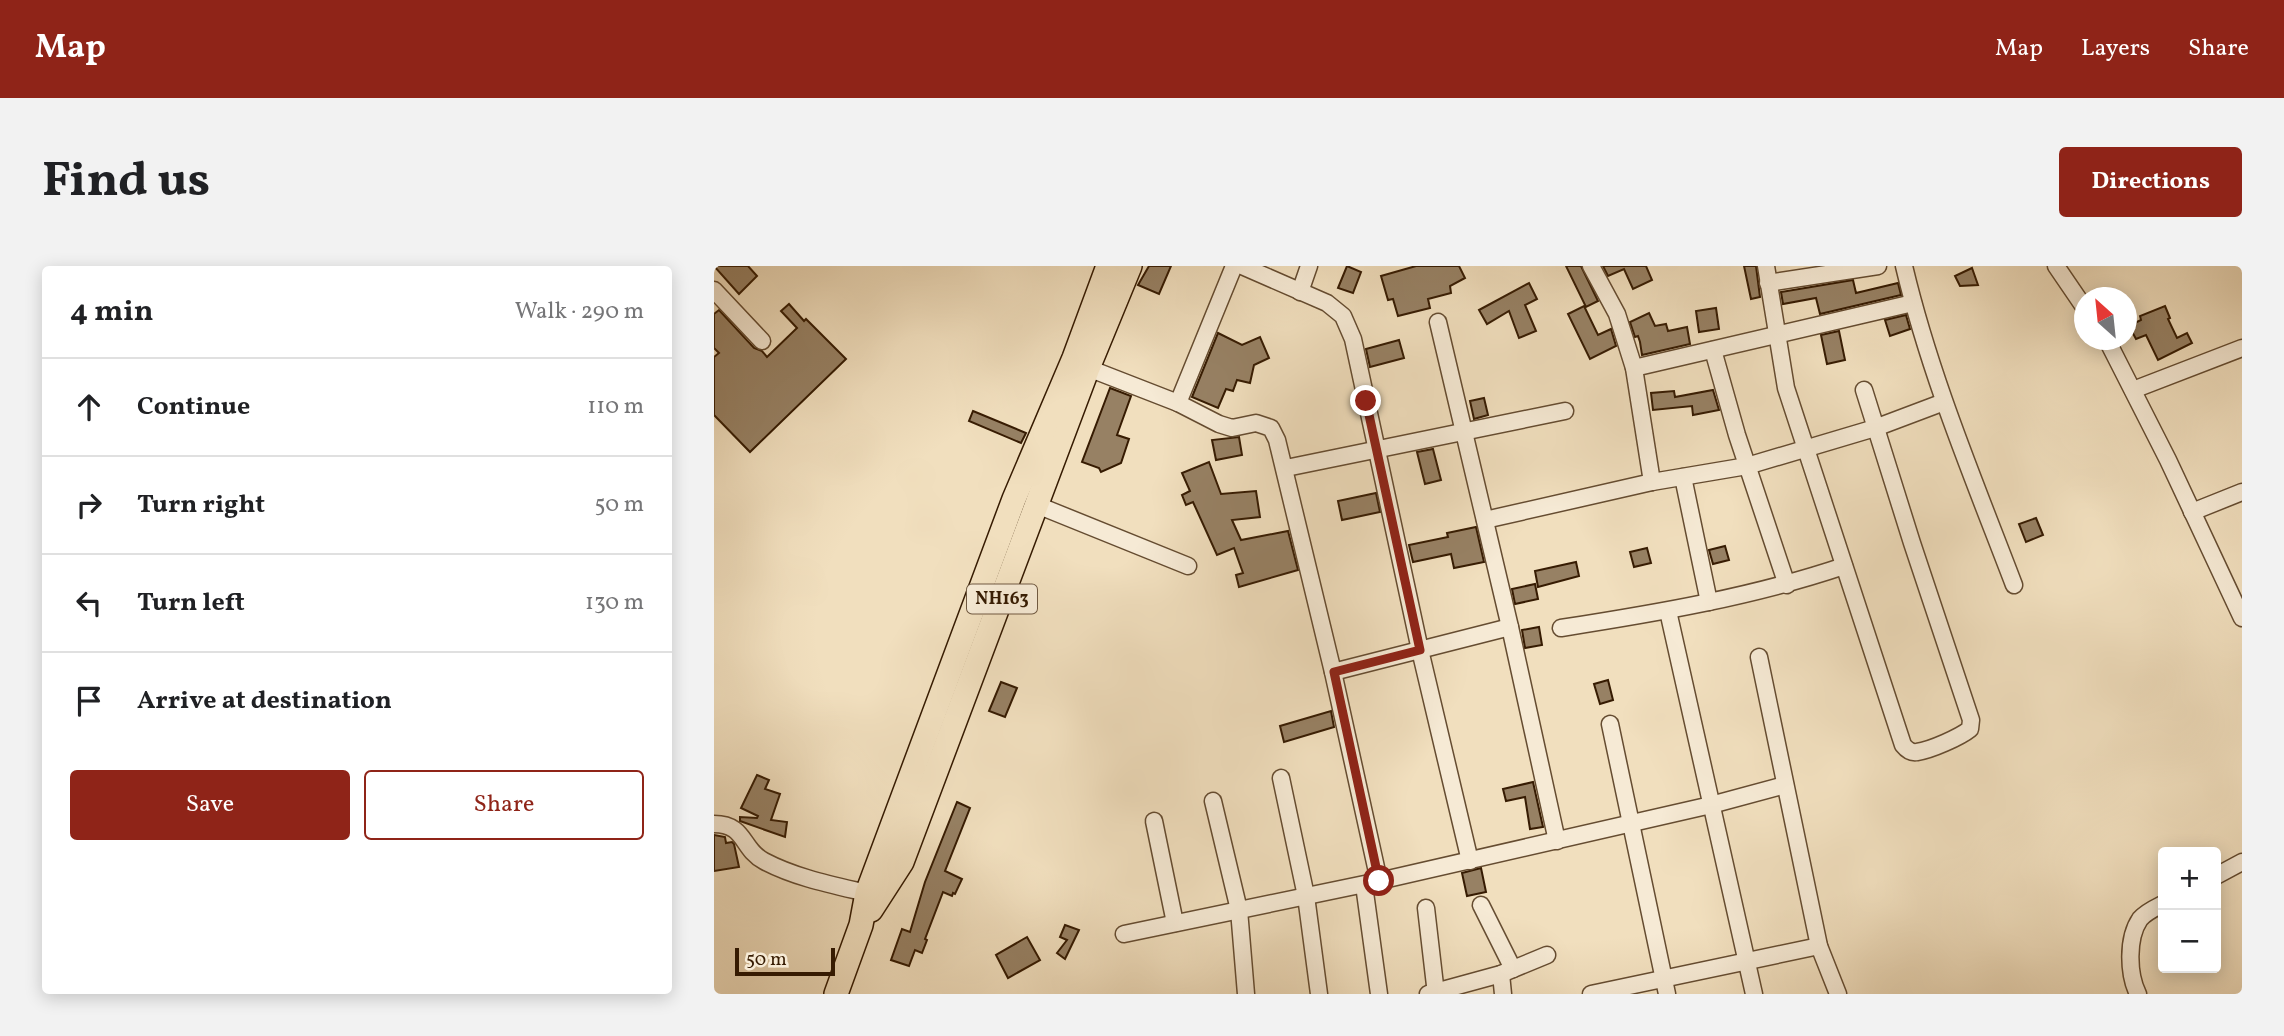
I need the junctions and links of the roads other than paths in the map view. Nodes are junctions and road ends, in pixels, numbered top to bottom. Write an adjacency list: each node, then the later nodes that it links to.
1 (1108, 266): 66 (highway, NH163)
2 (1130, 266): 22 (highway, NH163)
3 (1234, 266): 27 (street)
4 (1242, 266): 13 (street)
5 (1309, 266): 13 (street)
6 (1591, 266): 23 (street)
7 (1766, 266): 11 (street)
8 (1878, 266): 11 (street)
9 (1904, 266): 15 (street)
10 (2056, 266): 14 (street)
11 (1768, 283): 17 (street)
12 (714, 290): 18 (street)
13 (1300, 292): 31 (street)
14 (2074, 292)
15 (1913, 303): 17 (street); 26 (street)
16 (1438, 322): 30 (street)
17 (1775, 336): 20 (street); 32 (street)
18 (761, 341)
19 (2242, 348): 25 (street)
20 (1713, 350): 23 (street); 33 (street)
21 (2112, 350): 25 (street)
22 (1088, 368): 27 (street); 38 (highway, NH163)
23 (1634, 368): 36 (street)
24 (1864, 390): 29 (street)
25 (2133, 390): 39 (street)
26 (1944, 402): 29 (street); 44 (street)
27 (1178, 403): 34 (street)
28 (1565, 411): 30 (street)
29 (1875, 428): 32 (street); 42 (street)
30 (1462, 431): 31 (street); 40 (street)
31 (1376, 449): 34 (street); 50 (street)
32 (1806, 449): 33 (street); 42 (street)
33 (1747, 466): 35 (street); 43 (street)
34 (1286, 468): 52 (street)
35 (1682, 477): 36 (street); 45 (street)
36 (1652, 482): 40 (street)
37 (2242, 492): 39 (street)
38 (1037, 505): 41 (street); 66 (highway, NH163)
39 (2192, 512): 47 (street)
40 (1485, 520): 48 (street)
41 (1188, 566)
42 (1844, 566): 43 (street)
43 (1787, 585): 45 (street)
44 (2014, 585)
45 (1709, 602): 46 (street)
46 (1668, 611): 49 (street); 57 (street)
47 (2242, 618)
48 (1510, 627): 50 (street); 61 (street)
49 (1561, 628)
50 (1420, 650): 52 (street); 62 (street)
51 (1759, 657): 55 (street)
52 (1334, 672): 65 (street)
53 (1610, 724): 60 (street)
54 (1281, 778): 67 (street)
55 (1785, 785): 57 (street); 74 (street)
56 (1213, 801): 71 (street)
57 (1711, 805): 60 (street); 76 (street)
58 (1154, 821): 72 (street)
59 (714, 824): 66 (street)
60 (1631, 824): 61 (street); 78 (street)
61 (1557, 841): 62 (street)
62 (1470, 861): 65 (street)
63 (2242, 862): 64 (street)
64 (2221, 873)
65 (1372, 883): 67 (street); 82 (street)
66 (873, 895): 79 (highway, NH163)
67 (1306, 896): 71 (street); 81 (street)
68 (1481, 905): 77 (street)
69 (2158, 907): 88 (street)
70 (1426, 908): 83 (street)
71 (1239, 911): 72 (street); 80 (street)
72 (1175, 923): 73 (street)
73 (1124, 934)
74 (1819, 946): 76 (street); 87 (street)
75 (1547, 955): 77 (street)
76 (1748, 961): 78 (street); 86 (street)
77 (1507, 971): 83 (street); 84 (street)
78 (1665, 986): 85 (street)
79 (836, 994)
80 (1246, 994)
81 (1318, 994)
82 (1378, 994)
83 (1433, 994)
84 (1503, 994)
85 (1591, 994)
86 (1754, 994)
87 (1838, 994)
88 (2138, 994)

